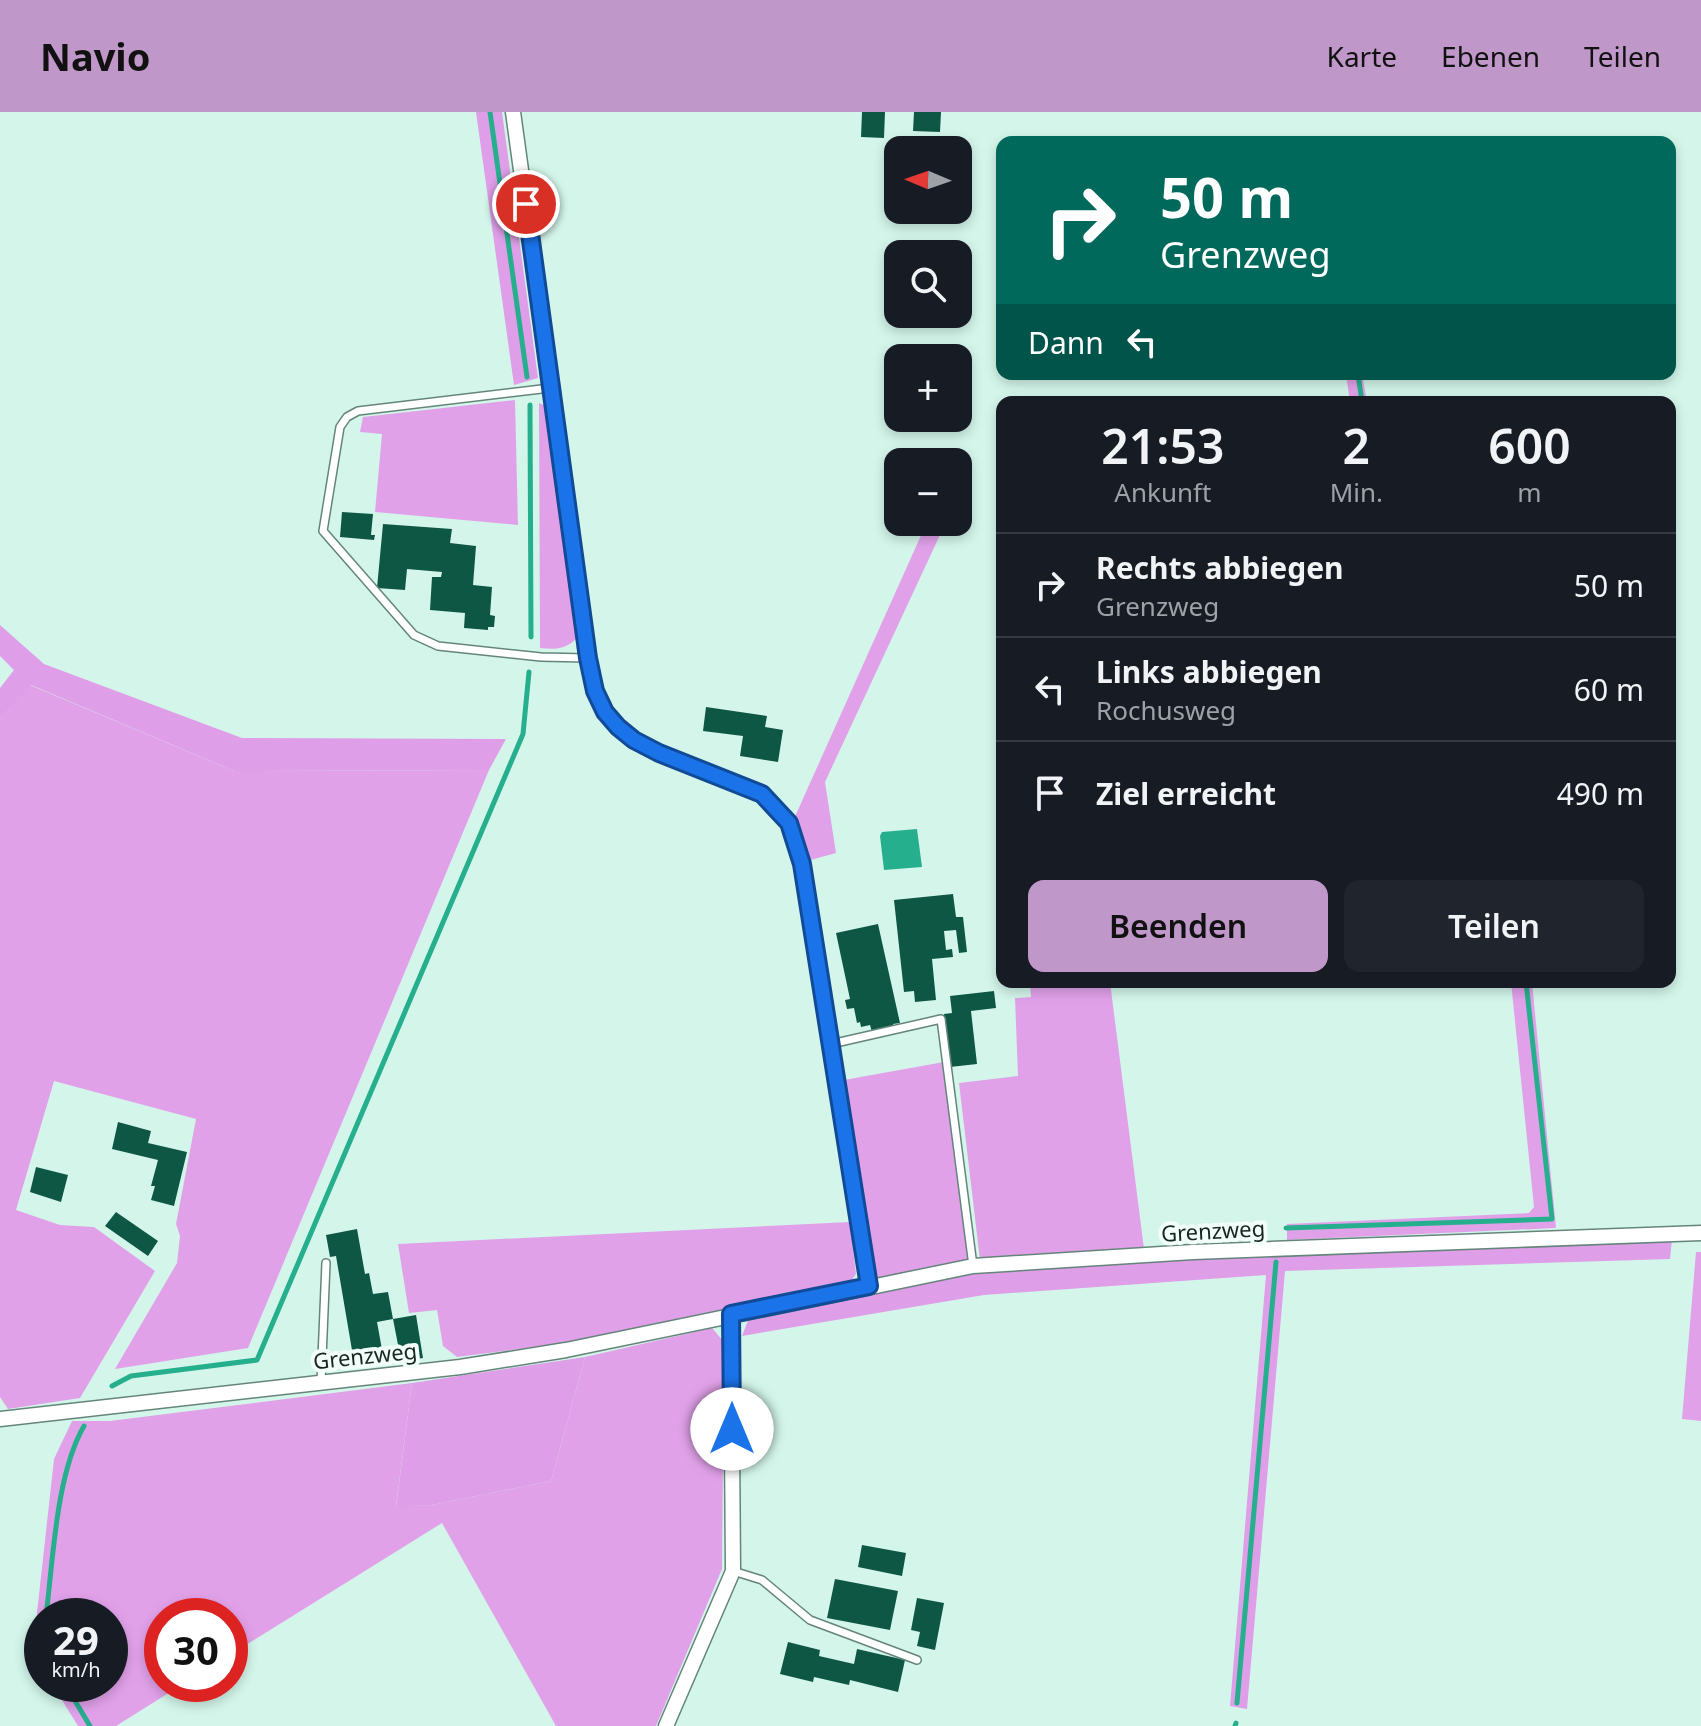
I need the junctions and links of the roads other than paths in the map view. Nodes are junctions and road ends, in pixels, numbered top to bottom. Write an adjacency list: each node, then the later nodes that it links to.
1 (513, 112): 2 (street)
2 (550, 388): 3 (street); 3 (lane)
3 (588, 658): 4 (street)
4 (831, 1044): 7 (lane); 8 (street)
5 (1701, 1233): 7 (street, Grenzweg)
6 (326, 1263): 10 (lane)
7 (973, 1266): 8 (street, Grenzweg)
8 (869, 1286): 9 (street, Grenzweg)
9 (731, 1314): 10 (street, Grenzweg); 12 (street)
10 (321, 1382): 11 (street, Grenzweg)
11 (0, 1419)
12 (733, 1571): 13 (lane); 14 (street)
13 (917, 1660)
14 (666, 1726)

